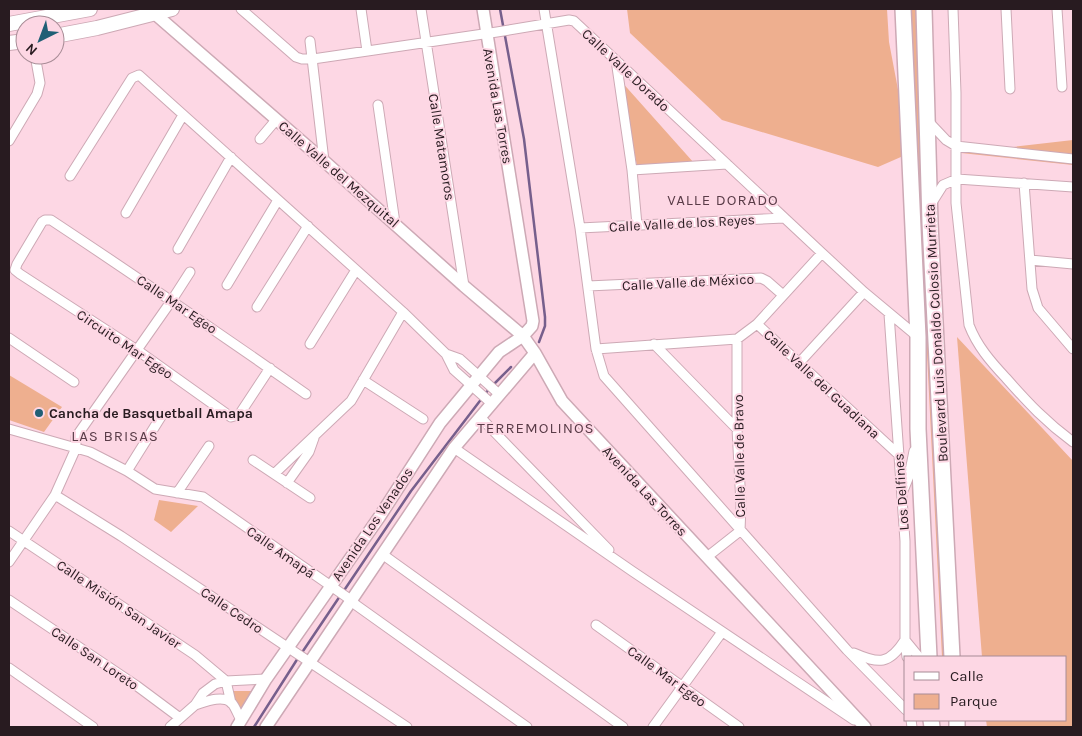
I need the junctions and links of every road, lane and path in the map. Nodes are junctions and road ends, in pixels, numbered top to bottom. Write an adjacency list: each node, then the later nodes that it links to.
1 (90, 9): 14 (main road)
2 (172, 9): 13 (main road)
3 (241, 9): 21 (street, Calle Valle Dorado)
4 (361, 9): 20 (street)
5 (421, 9): 19 (street, Calle Matamoros)
6 (483, 9): 16 (street, Avenida Las Torres)
7 (544, 9): 15 (street)
8 (903, 9): 68 (highway, Boulevard Luis Donaldo Colosio Murrieta)
9 (924, 9): 29 (highway, Boulevard Luis Donaldo Colosio Murrieta)
10 (953, 9): 32 (street)
11 (1006, 9): 25 (street)
12 (1057, 9): 24 (street)
13 (154, 13): 17 (main road); 28 (street, Calle Valle del Mezquital)
14 (9, 24)
15 (546, 24): 16 (street, Calle Valle Dorado); 22 (street, Calle Valle Dorado); 50 (street)
16 (492, 33): 19 (street, Calle Valle Dorado); 67 (street, Avenida Las Torres)
17 (65, 34)
18 (310, 41): 21 (street)
19 (425, 42): 20 (street, Calle Valle Dorado); 58 (street, Calle Matamoros)
20 (368, 51): 21 (street, Calle Valle Dorado)
21 (313, 59): 35 (street)
22 (616, 60): 36 (street, Calle Valle Dorado); 37 (street)
23 (37, 65): 31 (street)
24 (1062, 87)
25 (1010, 88)
26 (378, 105): 47 (street)
27 (183, 114): 33 (street); 38 (street); 44 (street)
28 (276, 120): 30 (street); 35 (street, Calle Valle del Mezquital)
29 (928, 121): 32 (street); 43 (highway, Boulevard Luis Donaldo Colosio Murrieta)
30 (260, 138)
31 (9, 141)
32 (956, 146): 34 (street); 39 (street)
33 (231, 158): 42 (street); 51 (street)
34 (1073, 158)
35 (324, 161): 47 (street, Calle Valle del Mezquital)
36 (727, 164): 37 (street); 45 (street, Calle Valle Dorado)
37 (632, 170): 48 (street)
38 (70, 176)
39 (957, 179): 40 (street); 43 (street); 93 (street)
40 (1024, 183): 41 (street); 53 (street)
41 (1073, 188)
42 (278, 200): 49 (street); 57 (street)
43 (930, 206): 123 (highway, Boulevard Luis Donaldo Colosio Murrieta)
44 (126, 213)
45 (784, 218): 48 (street, Calle Valle de los Reyes); 52 (street, Calle Valle Dorado)
46 (45, 220): 62 (street, Calle Mar Egeo); 75 (street, Circuito Mar Egeo)
47 (395, 224): 58 (street, Calle Valle del Mezquital)
48 (637, 225): 50 (street, Calle Valle de los Reyes)
49 (308, 226): 55 (street); 63 (street)
50 (580, 228): 59 (street)
51 (178, 249)
52 (822, 253): 60 (street, Calle Valle Dorado); 61 (street)
53 (1030, 260): 54 (street); 74 (street)
54 (1073, 264)
55 (356, 270): 64 (street); 71 (street)
56 (190, 272): 62 (street)
57 (227, 285)
58 (464, 286): 67 (street, Calle Valle del Mezquital)
59 (588, 286): 61 (street, Calle Valle de México); 73 (street)
60 (864, 292): 65 (street, Calle Valle Dorado); 78 (street)
61 (783, 295): 66 (street)
62 (172, 300): 75 (street); 79 (street, Calle Mar Egeo)
63 (257, 307)
64 (403, 312): 77 (street); 81 (street)
65 (890, 314): 68 (street, Calle Valle Dorado); 97 (street, Los Delfines)
66 (757, 324): 70 (street, Calle Valle del Guadiana); 78 (street, Calle Valle del Guadiana)
67 (523, 336): 76 (street, Avenida Las Torres); 80 (street, Avenida Los Venados)
68 (918, 337): 91 (highway, Boulevard Luis Donaldo Colosio Murrieta)
69 (9, 338): 82 (street)
70 (736, 339): 72 (street); 90 (street, Calle Valle de Bravo)
71 (310, 344)
72 (654, 344): 73 (street); 90 (street)
73 (596, 349): 106 (street)
74 (1073, 349)
75 (137, 350): 79 (street, Circuito Mar Egeo); 95 (street)
76 (535, 353): 85 (street, Avenida Los Venados); 110 (street, Avenida Las Torres)
77 (446, 354): 80 (street); 83 (street)
78 (799, 363): 97 (street, Calle Valle del Guadiana)
79 (270, 368): 84 (street, Calle Mar Egeo)
80 (482, 379): 83 (street, Avenida Los Venados); 85 (street)
81 (363, 380): 88 (street); 92 (street)
82 (74, 382)
83 (474, 387): 85 (street); 113 (street, Avenida Los Venados)
84 (306, 394)
85 (493, 396): 87 (street, Avenida Los Venados)
86 (162, 415): 99 (street)
87 (480, 417): 96 (street, Avenida Los Venados); 112 (street)
88 (423, 419)
89 (9, 429): 95 (street, Calle Amapá)
90 (737, 429): 106 (street, Calle Valle de Bravo)
91 (918, 429): 104 (street); 122 (highway, Boulevard Luis Donaldo Colosio Murrieta)
92 (314, 436): 100 (street); 101 (street)
93 (1073, 442)
94 (209, 446): 102 (street)
95 (76, 448): 99 (street, Calle Amapá); 103 (street)
96 (454, 448): 109 (street, Avenida Los Venados); 112 (street)
97 (899, 455): 104 (street, Los Delfines)
98 (253, 460): 100 (street)
99 (127, 471): 102 (street, Calle Amapá)
100 (274, 474): 101 (street)
101 (287, 483): 105 (street)
102 (177, 493): 113 (street, Calle Amapá)
103 (55, 495): 108 (street); 119 (street, Calle Cedro)
104 (902, 495): 117 (street, Los Delfines)
105 (310, 498)
106 (740, 530): 110 (street, Calle Valle de Bravo); 118 (street)
107 (9, 532): 108 (street, Calle Misión San Javier)
108 (24, 541): 111 (street); 126 (street, Calle Misión San Javier)
109 (382, 554): 113 (street, Avenida Los Venados); 138 (street)
110 (707, 558): 141 (street, Avenida Las Torres)
111 (9, 562)
112 (623, 565): 116 (street)
113 (341, 593): 119 (street, Avenida Los Venados); 119 (street, Avenida Los Venados); 137 (street, Calle Amapá)
114 (9, 600): 131 (street, Calle San Loreto)
115 (596, 625): 127 (street, Calle Mar Egeo)
116 (722, 632): 127 (street); 141 (street)
117 (905, 640): 118 (street); 120 (street, Los Delfines); 121 (street)
118 (847, 650): 130 (street)
119 (299, 655): 125 (street, Avenida Los Venados); 135 (street, Avenida Los Venados); 136 (street, Calle Cedro)
120 (907, 656)
121 (918, 656)
122 (929, 656)
123 (952, 656)
124 (9, 668): 133 (street)
125 (266, 679): 126 (street); 132 (street, Avenida Los Venados)
126 (226, 681): 128 (street); 129 (street)
127 (683, 688): 139 (street); 140 (street, Calle Mar Egeo)
128 (231, 703): 129 (street); 132 (street)
129 (195, 705): 131 (street)
130 (904, 708)
131 (180, 718): 134 (street)
132 (239, 724)
133 (93, 727)
134 (170, 727)
135 (266, 727)
136 (407, 727)
137 (527, 727)
138 (623, 727)
139 (653, 727)
140 (739, 727)
141 (865, 727)

